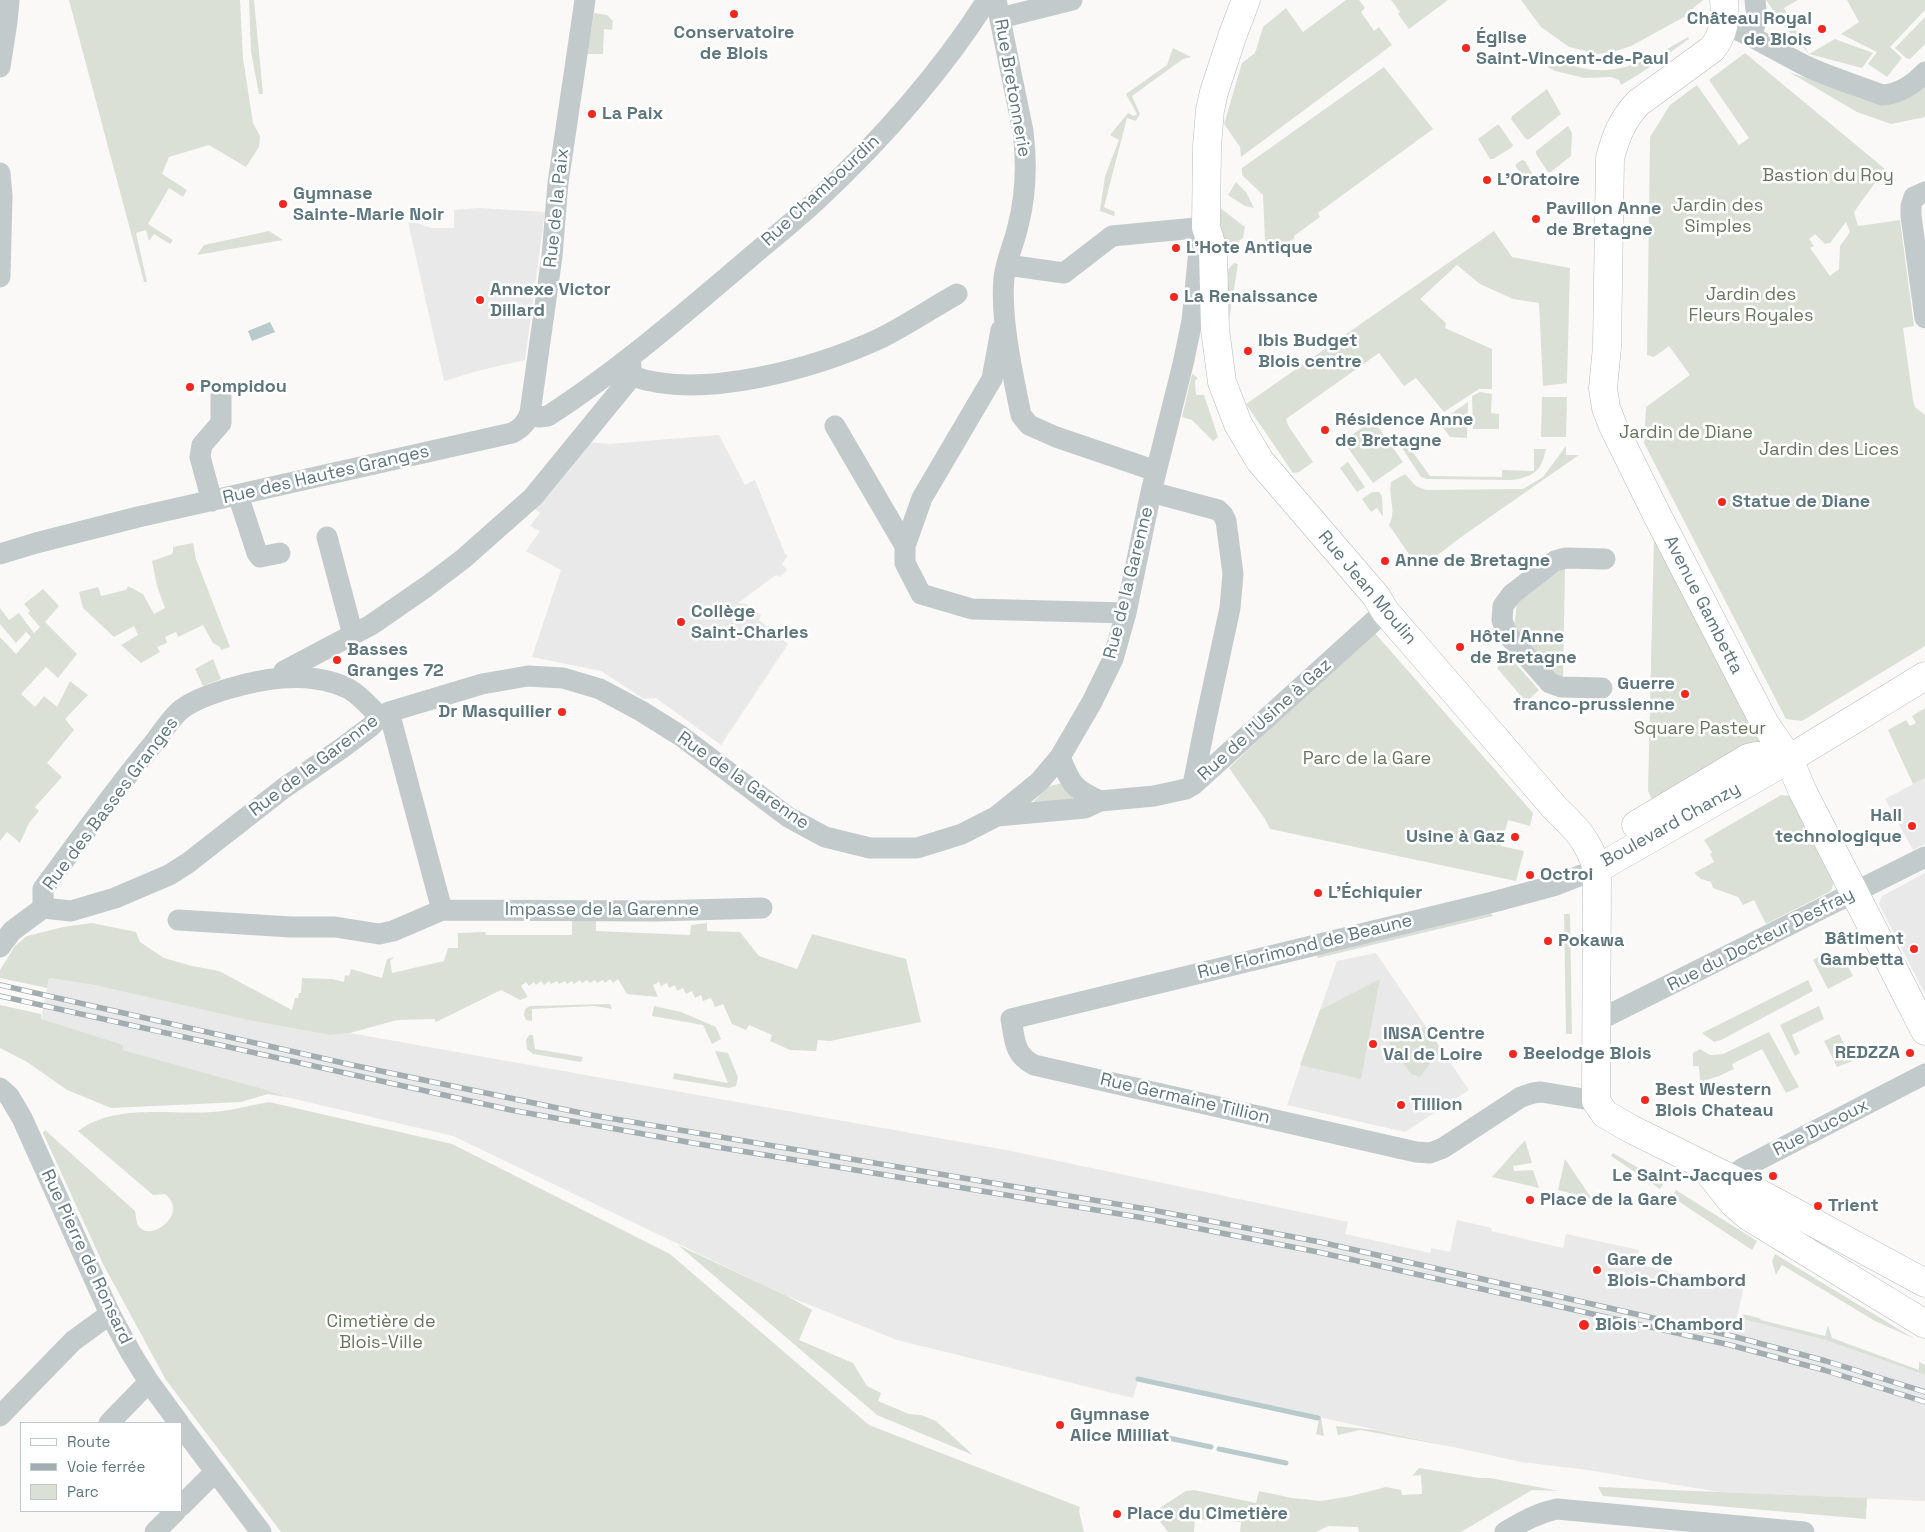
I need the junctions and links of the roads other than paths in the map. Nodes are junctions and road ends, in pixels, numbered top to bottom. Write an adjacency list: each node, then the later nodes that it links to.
1 (8, 0): 12 (street)
2 (585, 0): 24 (street, Rue de la Paix)
3 (987, 0): 22 (street, Rue Chambourdin)
4 (1072, 0): 8 (street)
5 (1234, 0): 10 (main road)
6 (1246, 0): 10 (main road)
7 (1755, 0): 11 (street)
8 (998, 9): 17 (street, Rue Bretonnerie)
9 (1724, 12): 11 (street); 43 (main road, Avenue Gambetta)
10 (1233, 34): 16 (main road, Rue Jean Moulin)
11 (1751, 36): 13 (street)
12 (0, 66)
13 (1925, 72)
14 (0, 173): 18 (street)
15 (1920, 194): 21 (street)
16 (1206, 227): 17 (street); 26 (street, Rue de la Garenne); 35 (main road, Rue Jean Moulin)
17 (1007, 265): 20 (street, Rue Bretonnerie)
18 (0, 277)
19 (957, 294): 22 (street)
20 (1005, 305): 26 (street, Rue Bretonnerie); 31 (street)
21 (1925, 318)
22 (631, 367): 24 (street); 37 (street)
23 (221, 396): 29 (street)
24 (529, 415): 28 (street, Rue des Hautes Granges)
25 (835, 426): 31 (street)
26 (1156, 471): 27 (street, Rue de la Garenne)
27 (1151, 492): 36 (street, Rue de la Garenne); 44 (street)
28 (238, 495): 29 (street, Rue des Hautes Granges); 33 (street)
29 (212, 501): 32 (street, Rue des Hautes Granges)
30 (327, 537): 37 (street)
31 (905, 546): 36 (street)
32 (4, 552)
33 (280, 553)
34 (1604, 559): 40 (street)
35 (1385, 611): 44 (street, Rue de l'Usine à Gaz); 48 (main road, Rue Jean Moulin)
36 (1126, 612): 42 (street, Rue de la Garenne)
37 (353, 635): 39 (street)
38 (1925, 676): 43 (main road, Boulevard Chanzy)
39 (283, 678): 41 (street, Rue des Basses Granges); 50 (street, Rue des Basses Granges)
40 (1602, 688)
41 (384, 715): 46 (street, Rue de la Garenne); 50 (street, Rue de la Garenne); 52 (street)
42 (1060, 757): 45 (street); 46 (street, Rue de la Garenne)
43 (1789, 759): 48 (main road, Boulevard Chanzy); 49 (main road, Avenue Gambetta)
44 (1194, 785): 45 (street, Rue de l'Usine à Gaz)
45 (1100, 801): 46 (street, Rue de l'Usine à Gaz)
46 (997, 816)
47 (1925, 857): 49 (street, Rue du Docteur Desfray)
48 (1597, 869): 55 (street, Rue Florimond de Beaune); 56 (main road)
49 (1854, 893): 56 (street, Rue du Docteur Desfray); 57 (main road, Avenue Gambetta)
50 (43, 908): 54 (street, Rue des Basses Granges)
51 (762, 908): 52 (street, Impasse de la Garenne)
52 (442, 910): 53 (street, Impasse de la Garenne)
53 (178, 920)
54 (0, 947)
55 (1011, 1019): 60 (street, Rue Germaine Tillion)
56 (1597, 1021): 60 (main road)
57 (1925, 1031)
58 (1925, 1074): 61 (street, Rue Ducoux)
59 (0, 1088): 63 (street, Rue Pierre de Ronsard)
60 (1596, 1101): 61 (main road)
61 (1717, 1176): 62 (main road); 64 (main road)
62 (1925, 1283)
63 (110, 1314): 65 (street, Rue Pierre de Ronsard); 66 (street)
64 (1925, 1324)
65 (149, 1382): 67 (street); 68 (street, Rue Pierre de Ronsard)
66 (0, 1416)
67 (110, 1422)
68 (178, 1422)
69 (182, 1427): 70 (street)
70 (215, 1472): 71 (street); 75 (street)
71 (182, 1505)
72 (175, 1512): 74 (street)
73 (1600, 1523): 76 (street); 77 (street)
74 (155, 1532)
75 (261, 1532)
76 (1505, 1532)
77 (1804, 1532)

